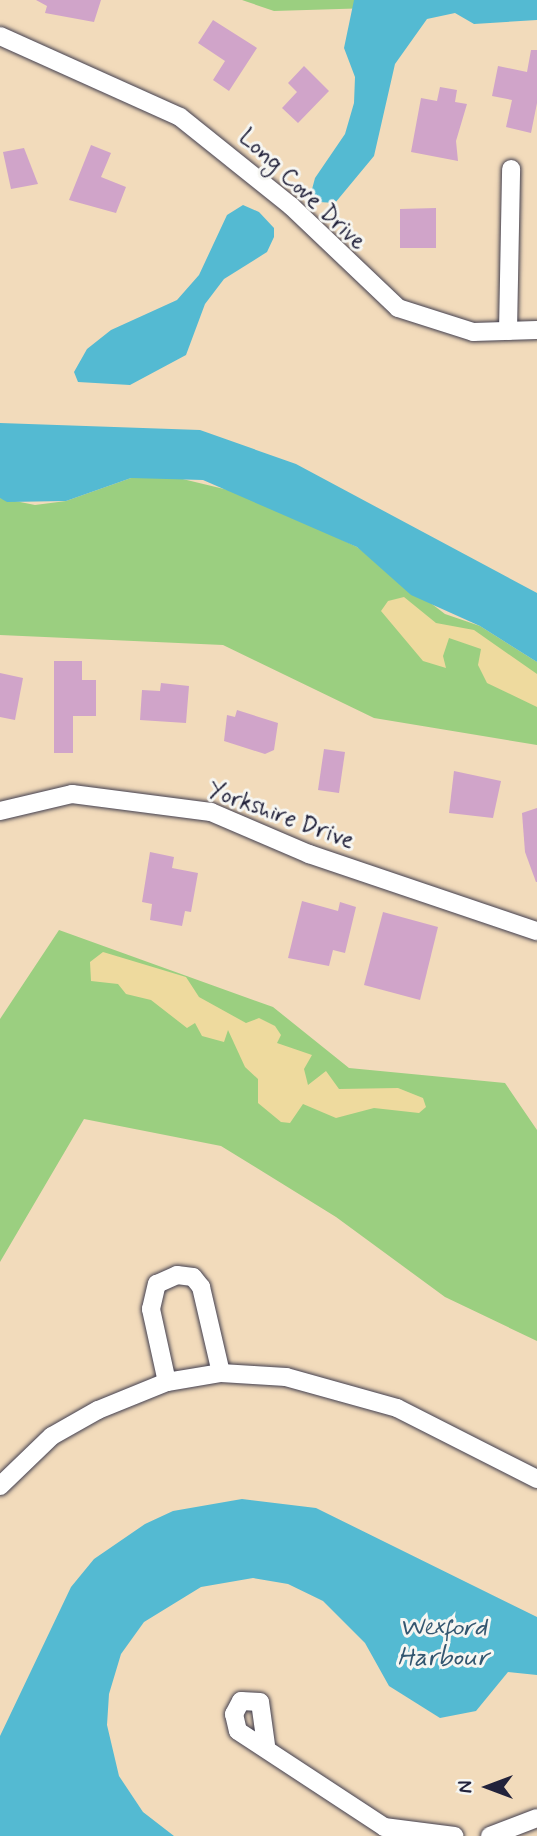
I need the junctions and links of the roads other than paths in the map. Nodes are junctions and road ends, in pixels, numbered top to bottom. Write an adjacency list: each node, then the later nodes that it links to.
1 (0, 36): 4 (street, Long Cove Drive)
2 (511, 169): 4 (street)
3 (537, 330): 4 (street, Long Cove Drive)
4 (508, 331)
5 (0, 811): 6 (street, Yorkshire Drive)
6 (537, 931)
7 (221, 1373): 8 (street); 8 (street); 9 (street)
8 (167, 1382): 10 (street)
9 (537, 1479)
10 (0, 1486)
11 (266, 1745): 13 (street)
12 (529, 1827): 14 (street)
13 (454, 1836)
14 (490, 1836)

